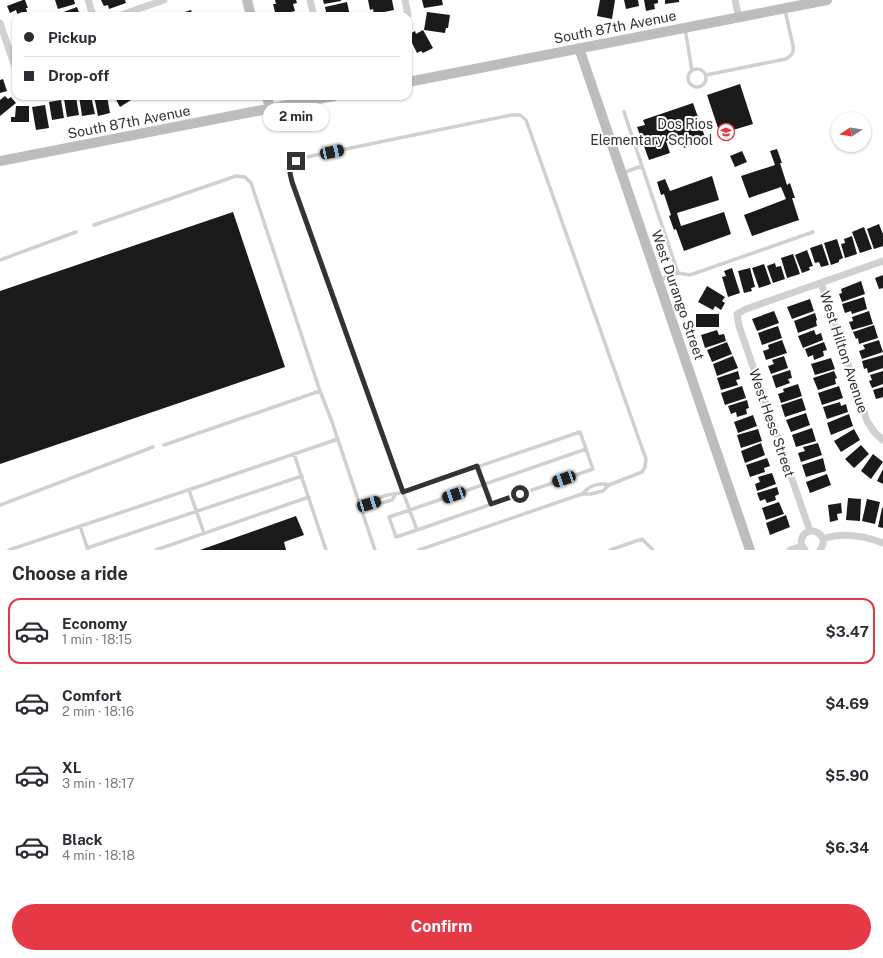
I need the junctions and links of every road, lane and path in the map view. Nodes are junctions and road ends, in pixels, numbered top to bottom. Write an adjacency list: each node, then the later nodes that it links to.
1 (88, 0): 9 (street)
2 (164, 0): 10 (street)
3 (247, 0): 11 (street)
4 (310, 0): 12 (street)
5 (405, 0): 13 (street)
6 (735, 0): 14 (street)
7 (827, 0): 8 (street, South 87th Avenue)
8 (785, 9): 14 (street, South 87th Avenue); 20 (lane)
9 (92, 12)
10 (130, 12)
11 (250, 12)
12 (313, 12)
13 (406, 12)
14 (738, 18): 16 (street, South 87th Avenue)
15 (0, 23): 18 (street)
16 (685, 28): 17 (street, South 87th Avenue); 19 (lane)
17 (579, 48): 21 (street, South 87th Avenue); 28 (street, West Durango Street)
18 (12, 58)
19 (692, 70): 20 (lane); 20 (lane)
20 (706, 75)
21 (412, 81)
22 (268, 100): 24 (street)
23 (314, 100): 24 (street, South 87th Avenue)
24 (270, 109): 26 (street, South 87th Avenue)
25 (624, 112): 27 (lane)
26 (0, 161)
27 (642, 166): 28 (lane); 34 (lane)
28 (621, 173): 35 (street, West Durango Street)
29 (94, 225): 37 (lane)
30 (76, 232): 32 (lane)
31 (813, 232): 34 (lane)
32 (0, 260)
33 (883, 261): 36 (street)
34 (678, 273): 35 (lane)
35 (658, 280): 75 (street, West Durango Street)
36 (821, 283): 39 (street, West Hilton Avenue); 61 (street, West Hess Street)
37 (320, 391): 38 (lane); 40 (lane)
38 (338, 439): 43 (lane); 56 (lane)
39 (883, 440)
40 (164, 445)
41 (153, 447): 55 (lane)
42 (586, 449): 44 (lane); 46 (lane); 54 (lane)
43 (294, 454): 45 (lane); 48 (lane)
44 (477, 466): 46 (lane); 49 (lane)
45 (302, 476): 52 (lane); 58 (lane)
46 (484, 485): 54 (lane); 57 (lane)
47 (609, 485): 49 (lane); 50 (lane); 50 (lane)
48 (189, 490): 58 (lane); 59 (lane)
49 (403, 492): 51 (lane); 57 (lane)
50 (582, 494): 72 (lane)
51 (395, 495): 53 (lane); 53 (lane)
52 (309, 497): 62 (lane); 70 (lane)
53 (377, 501): 56 (lane)
54 (491, 504): 60 (lane)
55 (0, 505)
56 (361, 506): 71 (lane)
57 (410, 510): 60 (lane); 60 (lane)
58 (196, 511): 62 (lane); 67 (lane)
59 (80, 526): 65 (lane); 67 (lane)
60 (417, 530)
61 (810, 531): 63 (street); 66 (street)
62 (204, 533): 69 (lane)
63 (823, 539): 64 (street); 77 (street)
64 (883, 543)
65 (19, 548): 68 (lane)
66 (803, 548): 76 (street)
67 (87, 549)
68 (9, 550)
69 (156, 550)
70 (326, 550)
71 (375, 550)
72 (418, 550)
73 (610, 550): 74 (lane)
74 (653, 550)
75 (750, 550)
76 (790, 550)
77 (820, 550)

